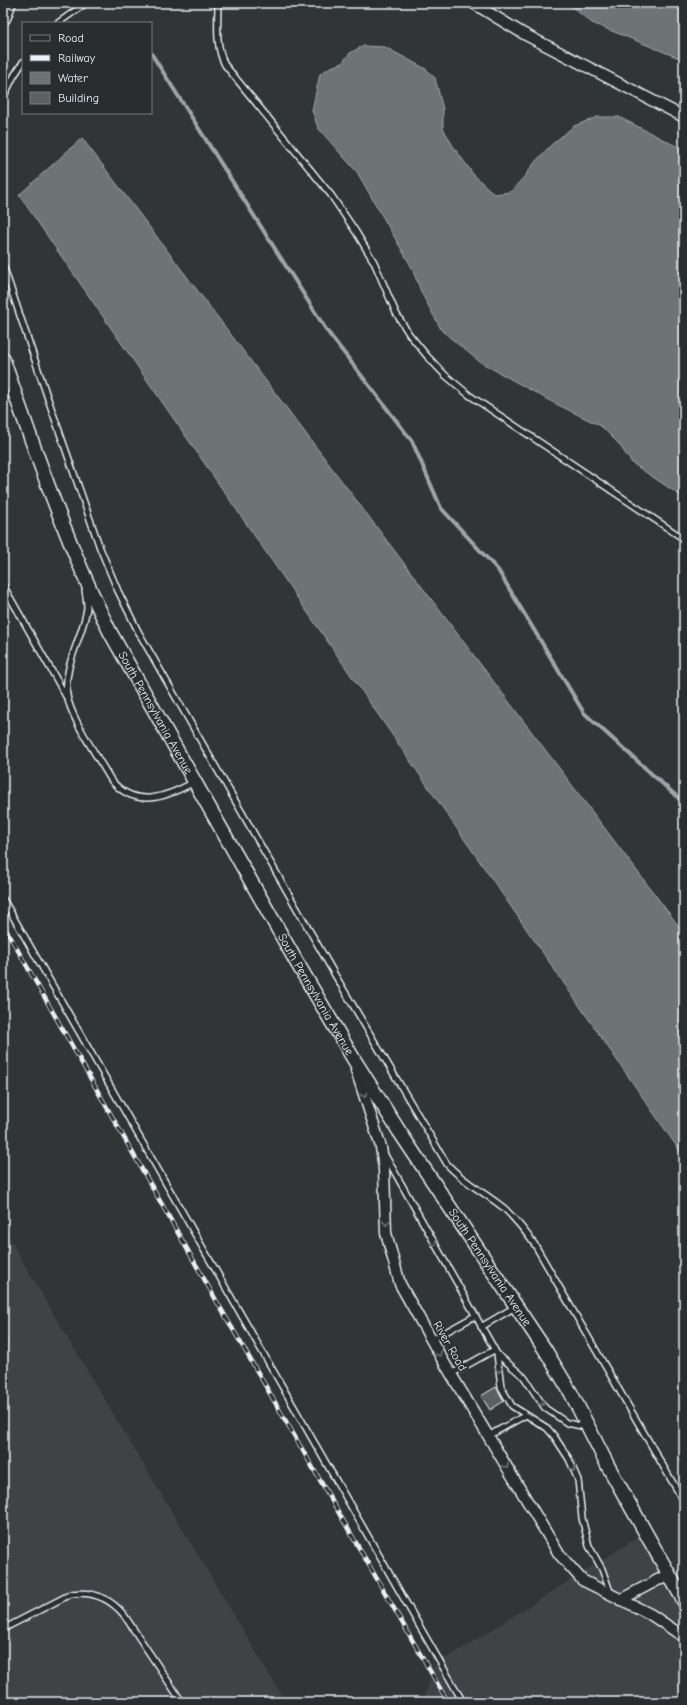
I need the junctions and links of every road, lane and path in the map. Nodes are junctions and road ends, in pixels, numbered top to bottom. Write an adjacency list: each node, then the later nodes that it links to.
1 (8, 3): 5 (main road)
2 (86, 3): 6 (lane)
3 (218, 3): 12 (lane)
4 (473, 3): 9 (street)
5 (3, 17)
6 (59, 22)
7 (22, 64): 8 (lane)
8 (3, 98)
9 (684, 117)
10 (3, 265): 31 (lane)
11 (3, 359): 13 (street, South Pennsylvania Avenue)
12 (684, 539)
13 (79, 566): 15 (lane); 16 (street, South Pennsylvania Avenue)
14 (3, 585): 15 (lane)
15 (69, 702): 16 (lane)
16 (194, 782): 18 (street, South Pennsylvania Avenue)
17 (3, 899): 38 (lane)
18 (353, 1058): 19 (street, River Road, one-way to 19); 20 (street, South Pennsylvania Avenue)
19 (381, 1148): 21 (lane, one-way to 21); 24 (street, River Road, one-way to 24)
20 (517, 1306): 22 (lane); 29 (street, South Pennsylvania Avenue)
21 (475, 1316): 22 (lane); 24 (lane)
22 (481, 1327): 25 (lane)
23 (3, 1338): 26 (lane)
24 (431, 1340): 27 (street, River Road, one-way to 27)
25 (496, 1352): 27 (lane); 28 (lane, one-way to 28); 29 (lane, one-way to 29)
26 (3, 1354)
27 (452, 1374): 30 (street, River Road)
28 (526, 1415): 30 (lane); 33 (lane, one-way to 33)
29 (588, 1427): 32 (street, South Pennsylvania Avenue)
30 (488, 1436): 33 (street, River Road, one-way to 33)
31 (684, 1502)
32 (669, 1574): 33 (street); 34 (street, South Pennsylvania Avenue)
33 (616, 1597): 36 (street, River Road)
34 (684, 1601)
35 (3, 1629): 37 (lane)
36 (684, 1637)
37 (182, 1702)
38 (463, 1702)

